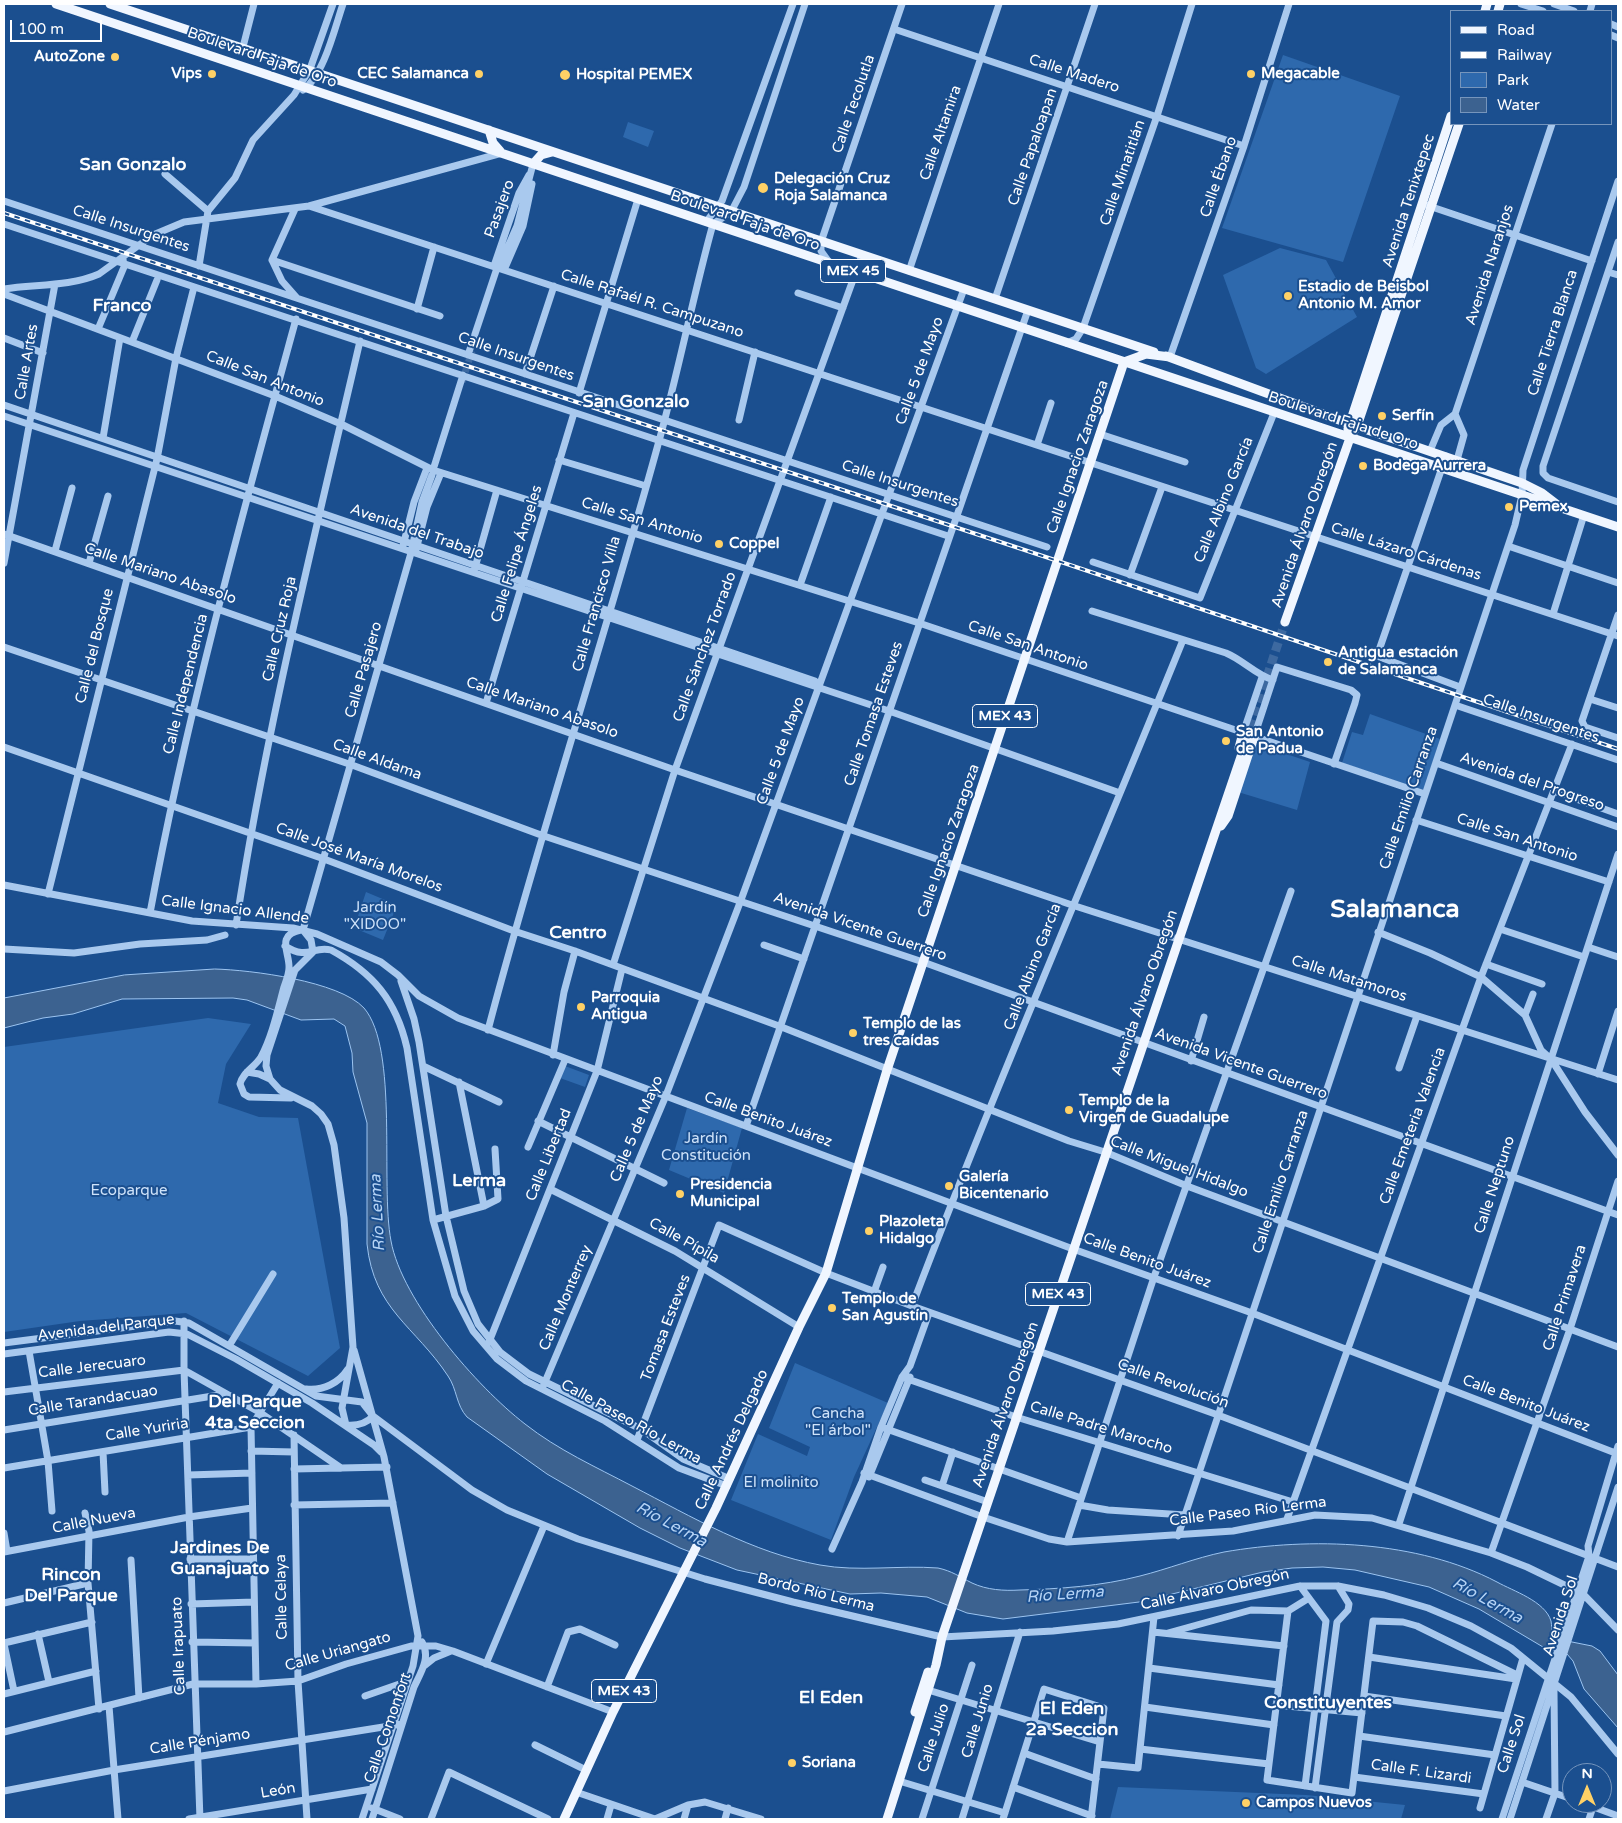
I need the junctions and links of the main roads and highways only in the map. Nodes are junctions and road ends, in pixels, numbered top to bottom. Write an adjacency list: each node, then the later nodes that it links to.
1 (56, 4): 4 (main road, Boulevard Faja de Oro / MEX 45)
2 (110, 4): 3 (main road, Boulevard Faja de Oro / MEX 45)
3 (150, 17): 4 (main road); 7 (main road, Boulevard Faja de Oro / MEX 45)
4 (145, 33): 9 (main road, Boulevard Faja de Oro / MEX 45)
5 (1450, 120): 13 (main road, Avenida Tenixtepec)
6 (1459, 125): 13 (main road, Avenida Tenixtepec)
7 (489, 130): 8 (main road, Boulevard Faja de Oro / MEX 45); 9 (main road)
8 (552, 152): 10 (main road); 11 (main road, Boulevard Faja de Oro / MEX 45)
9 (502, 153): 10 (main road, Boulevard Faja de Oro / MEX 45)
10 (533, 164): 12 (main road, Boulevard Faja de Oro / MEX 45)
11 (630, 178): 12 (main road); 14 (main road, Boulevard Faja de Oro / MEX 45)
12 (616, 192): 15 (main road, Boulevard Faja de Oro / MEX 45)
13 (1427, 205): 18 (main road, Avenida Tenixtepec)
14 (779, 227): 15 (main road); 16 (main road, Boulevard Faja de Oro / MEX 45)
15 (774, 244): 17 (main road, Boulevard Faja de Oro / MEX 45)
16 (1170, 357): 17 (main road); 18 (main road, Boulevard Faja de Oro / MEX 45)
17 (1124, 362): 19 (main road, Boulevard Faja de Oro / MEX 45); 24 (main road, Calle Ignacio Zaragoza / MEX 43)
18 (1353, 425): 19 (main road, Avenida Tenixtepec); 20 (main road, Boulevard Faja de Oro / MEX 45)
19 (1348, 437): 20 (main road, Boulevard Faja de Oro / MEX 45); 22 (main road, Avenida Álvaro Obregón)
20 (1561, 508): 21 (main road, MEX 45)
21 (1618, 527)
22 (1286, 622)
23 (1248, 737): 25 (main road, Avenida Álvaro Obregón / MEX 43)
24 (799, 1327): 26 (main road, Calle Andrés Delgado / MEX 43)
25 (937, 1652): 27 (main road, Avenida Álvaro Obregón / MEX 43); 28 (main road, Avenida Álvaro Obregón / MEX 43)
26 (564, 1819)
27 (881, 1819)
28 (887, 1819)

